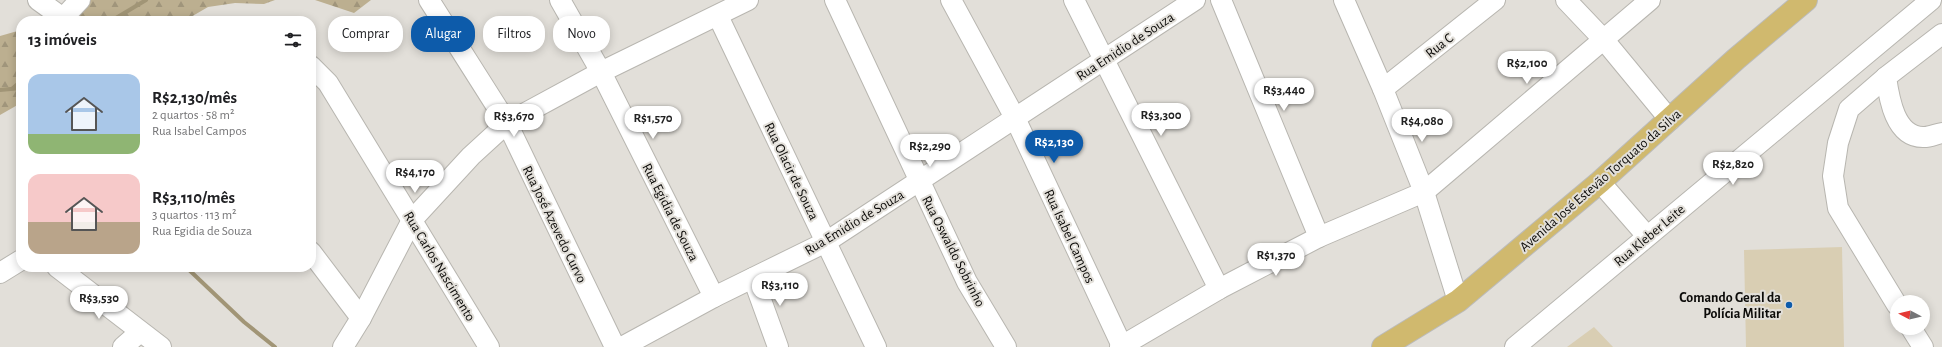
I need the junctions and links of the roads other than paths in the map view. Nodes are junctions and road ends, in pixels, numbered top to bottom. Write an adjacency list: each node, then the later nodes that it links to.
1 (38, 0): 17 (street)
2 (80, 0): 18 (street)
3 (429, 0): 29 (street, Rua José Azevedo Curvo)
4 (560, 0): 24 (street, Rua Egidia de Souza)
5 (748, 0): 19 (street)
6 (835, 0): 31 (street, Rua Oswaldo Sobrinho)
7 (951, 0): 27 (street, Rua Isabel Campos)
8 (1074, 0): 22 (street)
9 (1195, 0): 22 (street, Rua Emidio de Souza)
10 (1221, 0): 36 (street)
11 (1344, 0): 26 (street)
12 (1495, 0): 26 (street, Rua C)
13 (1566, 0): 21 (street)
14 (1650, 0): 21 (street)
15 (1806, 0): 28 (main road, Avenida José Estevão Torquato da Silva)
16 (1931, 0): 35 (street, Rua Kleber Leite)
17 (60, 16)
18 (68, 16)
19 (718, 16): 24 (street); 37 (street, Rua Olacir de Souza)
20 (1942, 34): 25 (street)
21 (1604, 40): 28 (street); 33 (street)
22 (1104, 59): 27 (street, Rua Emidio de Souza); 43 (street)
23 (316, 71): 34 (street, Rua Carlos Nascimento)
24 (600, 72): 29 (street); 45 (street, Rua Egidia de Souza)
25 (1886, 77): 30 (street); 44 (street)
26 (1383, 89): 33 (street)
27 (1015, 118): 31 (street, Rua Emidio de Souza); 58 (street, Rua Isabel Campos)
28 (1670, 120): 32 (main road, Avenida José Estevão Torquato da Silva)
29 (507, 123): 34 (street); 53 (street, Rua José Azevedo Curvo)
30 (1942, 133)
31 (919, 182): 37 (street, Rua Emidio de Souza); 57 (street, Rua Oswaldo Sobrinho)
32 (1600, 182): 35 (street); 46 (main road, Avenida José Estevão Torquato da Silva)
33 (1424, 192): 36 (street); 46 (street)
34 (412, 220): 49 (street); 52 (street, Rua Carlos Nascimento)
35 (1647, 236): 60 (street, Rua Kleber Leite)
36 (1319, 237): 43 (street)
37 (826, 242): 42 (street, Rua Emidio de Souza); 56 (street, Rua Olacir de Souza)
38 (316, 262): 49 (street)
39 (16, 263): 41 (street)
40 (63, 272): 47 (street)
41 (0, 273)
42 (753, 278): 45 (street, Rua Emidio de Souza); 55 (street)
43 (1219, 289): 58 (street)
44 (1891, 295)
45 (714, 297): 54 (street, Rua Emidio de Souza)
46 (1458, 301): 59 (main road, Avenida José Estevão Torquato da Silva)
47 (140, 332): 50 (street); 51 (street)
48 (1915, 335): 61 (street)
49 (353, 337)
50 (123, 347)
51 (161, 347)
52 (489, 347)
53 (615, 347)
54 (622, 347)
55 (778, 347)
56 (876, 347)
57 (1006, 347)
58 (1121, 347)
59 (1383, 347)
60 (1515, 347)
61 (1923, 347)

